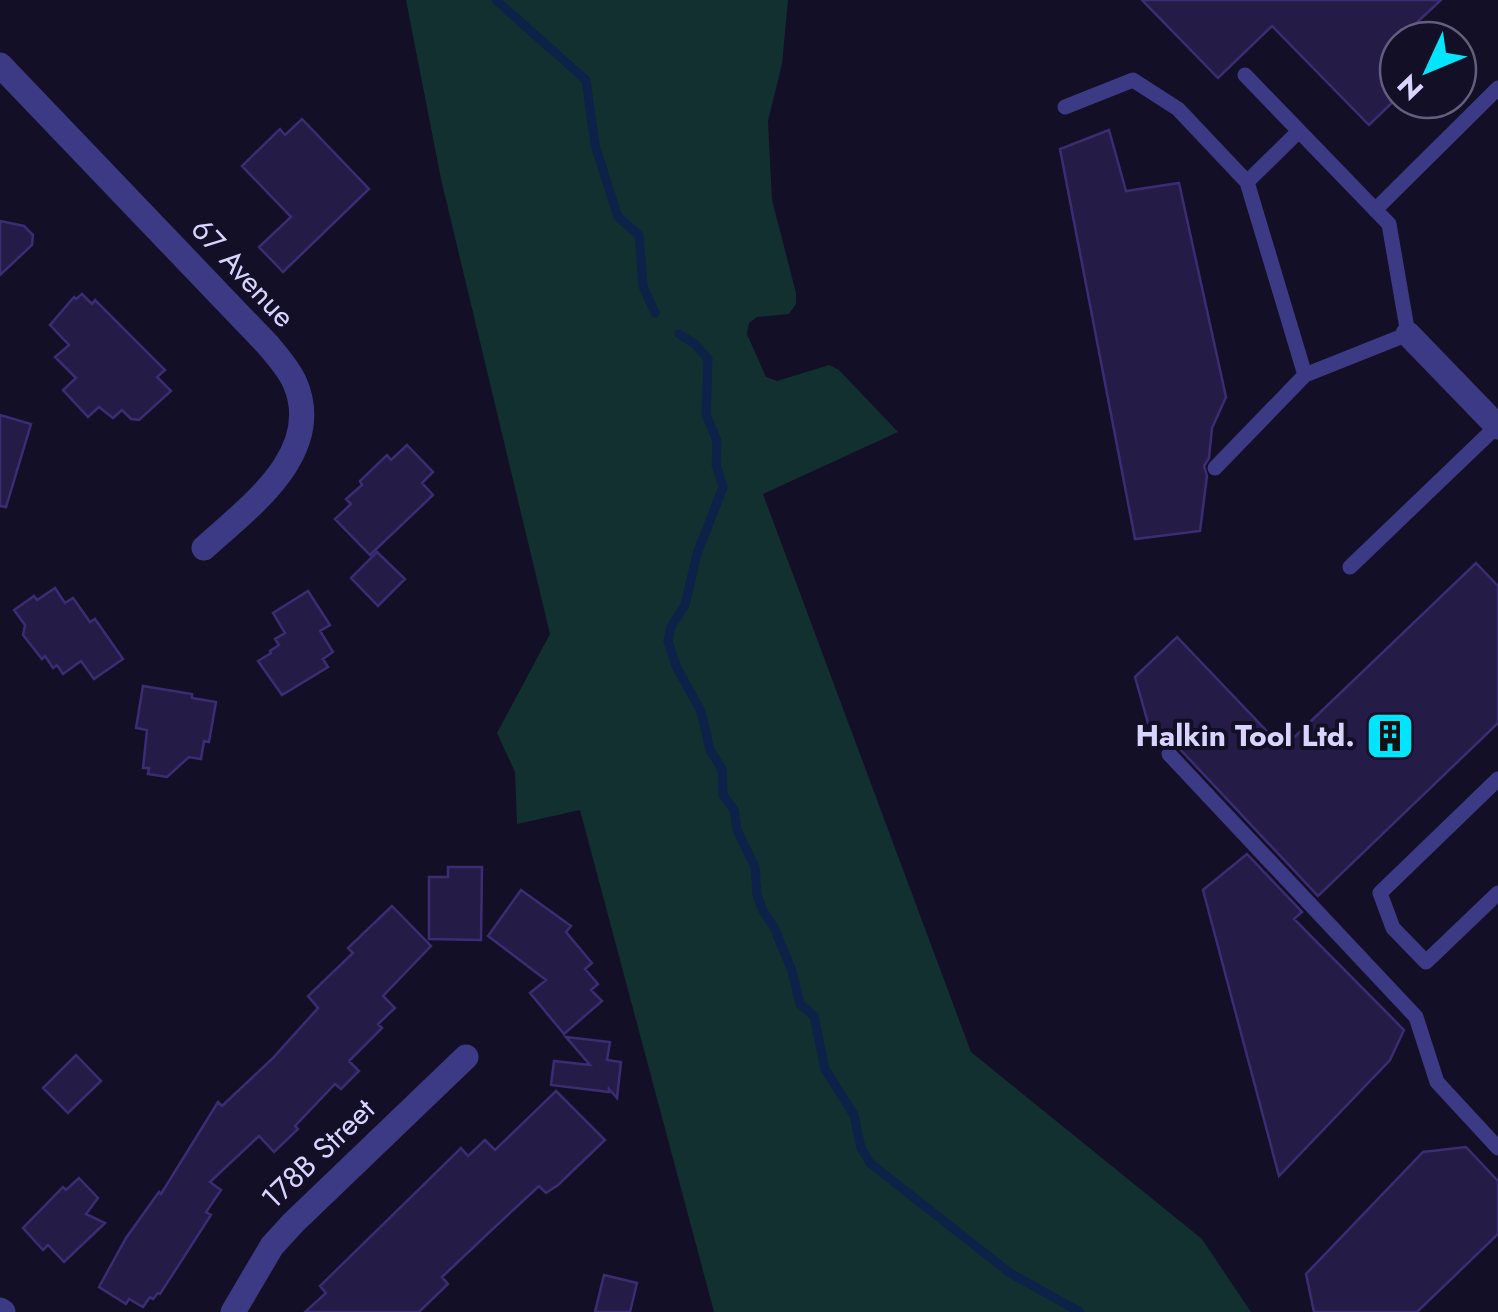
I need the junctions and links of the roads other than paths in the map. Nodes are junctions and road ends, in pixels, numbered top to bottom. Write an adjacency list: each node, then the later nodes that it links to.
1 (0, 65): 12 (street, 67 Avenue)
2 (1245, 75): 5 (lane)
3 (1498, 88): 7 (lane)
4 (1065, 107): 6 (lane)
5 (1299, 131): 6 (lane); 7 (lane)
6 (1247, 182): 9 (lane)
7 (1375, 210): 8 (lane)
8 (1408, 334): 9 (lane); 10 (street)
9 (1304, 375): 11 (lane)
10 (1498, 426): 13 (lane)
11 (1216, 468)
12 (204, 548)
13 (1350, 567)
14 (1169, 754): 18 (lane)
15 (1498, 779): 16 (lane)
16 (1498, 893)
17 (466, 1057): 19 (street, 178B Street)
18 (1498, 1148)
19 (233, 1312)

